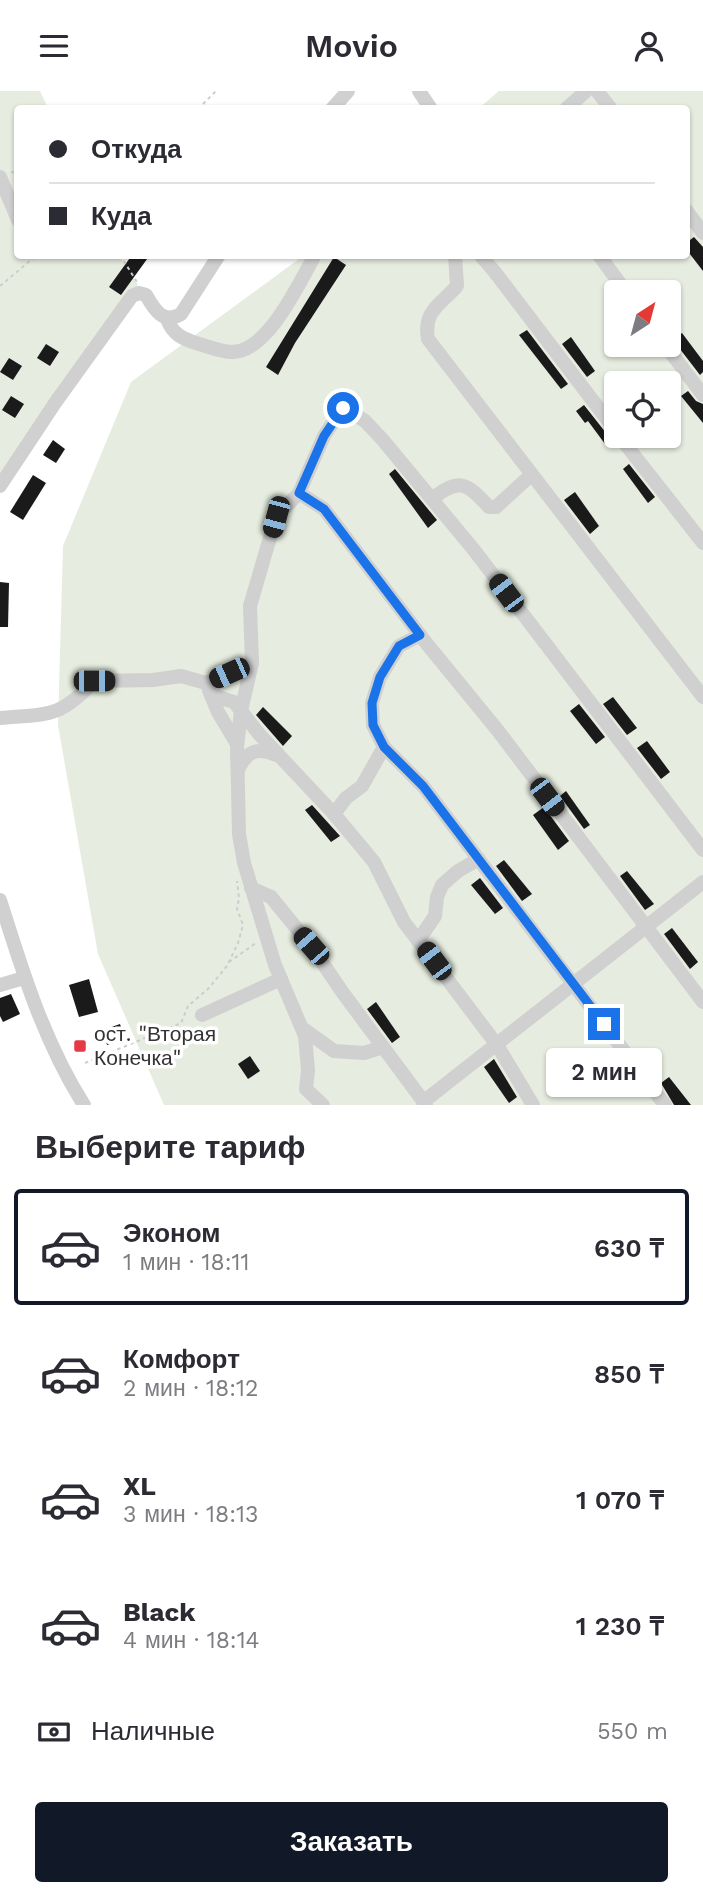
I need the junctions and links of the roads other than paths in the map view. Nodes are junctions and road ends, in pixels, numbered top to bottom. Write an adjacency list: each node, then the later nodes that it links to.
1 (348, 91): 4 (street)
2 (586, 91): 5 (street)
3 (597, 91): 6 (street)
4 (336, 105)
5 (570, 105)
6 (608, 105)
7 (0, 177): 8 (street)
8 (14, 210)
9 (690, 215): 10 (street)
10 (703, 233)
11 (216, 259): 17 (street)
12 (313, 259): 17 (street)
13 (455, 259): 22 (street)
14 (484, 259): 20 (street)
15 (602, 259): 16 (street)
16 (617, 280)
17 (167, 319): 23 (street)
18 (674, 357): 19 (street)
19 (703, 395)
20 (604, 415)
21 (629, 448): 26 (street)
22 (531, 475): 25 (street); 30 (street)
23 (0, 486)
24 (299, 493): 25 (street); 27 (street); 28 (street)
25 (432, 499): 38 (street)
26 (703, 543)
27 (420, 635): 34 (street); 43 (street)
28 (252, 663): 29 (street); 31 (street)
29 (209, 689): 31 (street); 32 (street); 33 (street)
30 (703, 697)
31 (241, 711): 33 (street); 35 (street)
32 (0, 718)
33 (237, 744): 36 (street)
34 (384, 747): 37 (street); 39 (street)
35 (281, 757): 36 (street); 37 (street)
36 (238, 771): 41 (street)
37 (334, 814): 44 (street)
38 (703, 850)
39 (479, 859): 44 (street); 47 (street)
40 (703, 882): 43 (street)
41 (251, 888): 46 (street); 53 (street)
42 (0, 900): 45 (street)
43 (645, 927): 47 (street); 49 (street)
44 (418, 941): 52 (street)
45 (24, 978): 48 (street); 55 (street)
46 (281, 979): 50 (street); 51 (street)
47 (573, 983): 52 (street); 58 (street)
48 (0, 985)
49 (703, 1002)
50 (202, 1015)
51 (302, 1028): 53 (street); 56 (street)
52 (497, 1045): 54 (street); 57 (street)
53 (383, 1047): 54 (street)
54 (424, 1103)
55 (84, 1105)
56 (323, 1105)
57 (533, 1105)
58 (665, 1105)

